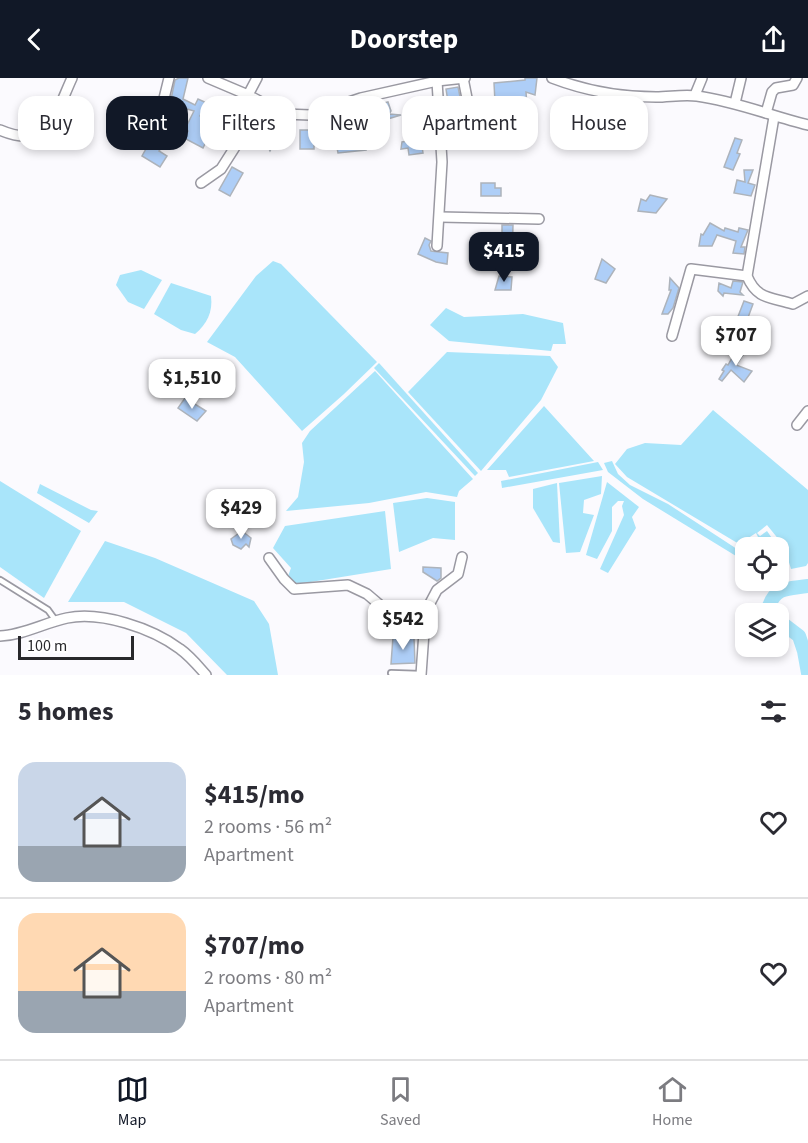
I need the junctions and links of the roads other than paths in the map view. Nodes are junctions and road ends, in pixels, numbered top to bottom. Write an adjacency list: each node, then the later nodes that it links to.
1 (72, 78): 19 (street)
2 (169, 78): 13 (street)
3 (208, 78): 11 (street)
4 (257, 78): 11 (street)
5 (464, 78): 10 (street); 14 (street)
6 (552, 78): 12 (street)
7 (702, 78): 12 (street)
8 (741, 78): 15 (street)
9 (798, 78): 17 (street)
10 (437, 81): 16 (street); 22 (street)
11 (248, 95)
12 (695, 95): 15 (street)
13 (165, 96)
14 (467, 96)
15 (735, 103): 17 (street)
16 (296, 114)
17 (770, 115): 18 (street); 25 (street)
18 (808, 125)
19 (0, 130)
20 (233, 150): 21 (street)
21 (201, 183)
22 (440, 217): 23 (street); 24 (street)
23 (540, 219)
24 (437, 246)
25 (747, 276): 26 (street); 27 (street)
26 (808, 296)
27 (672, 336)
28 (808, 411): 29 (street)
29 (797, 425)
30 (462, 557): 34 (street)
31 (269, 558): 34 (street)
32 (0, 580): 33 (lane)
33 (56, 621): 35 (street); 38 (street)
34 (424, 632): 37 (street)
35 (0, 636)
36 (391, 673): 37 (lane)
37 (421, 674)
38 (206, 675)

